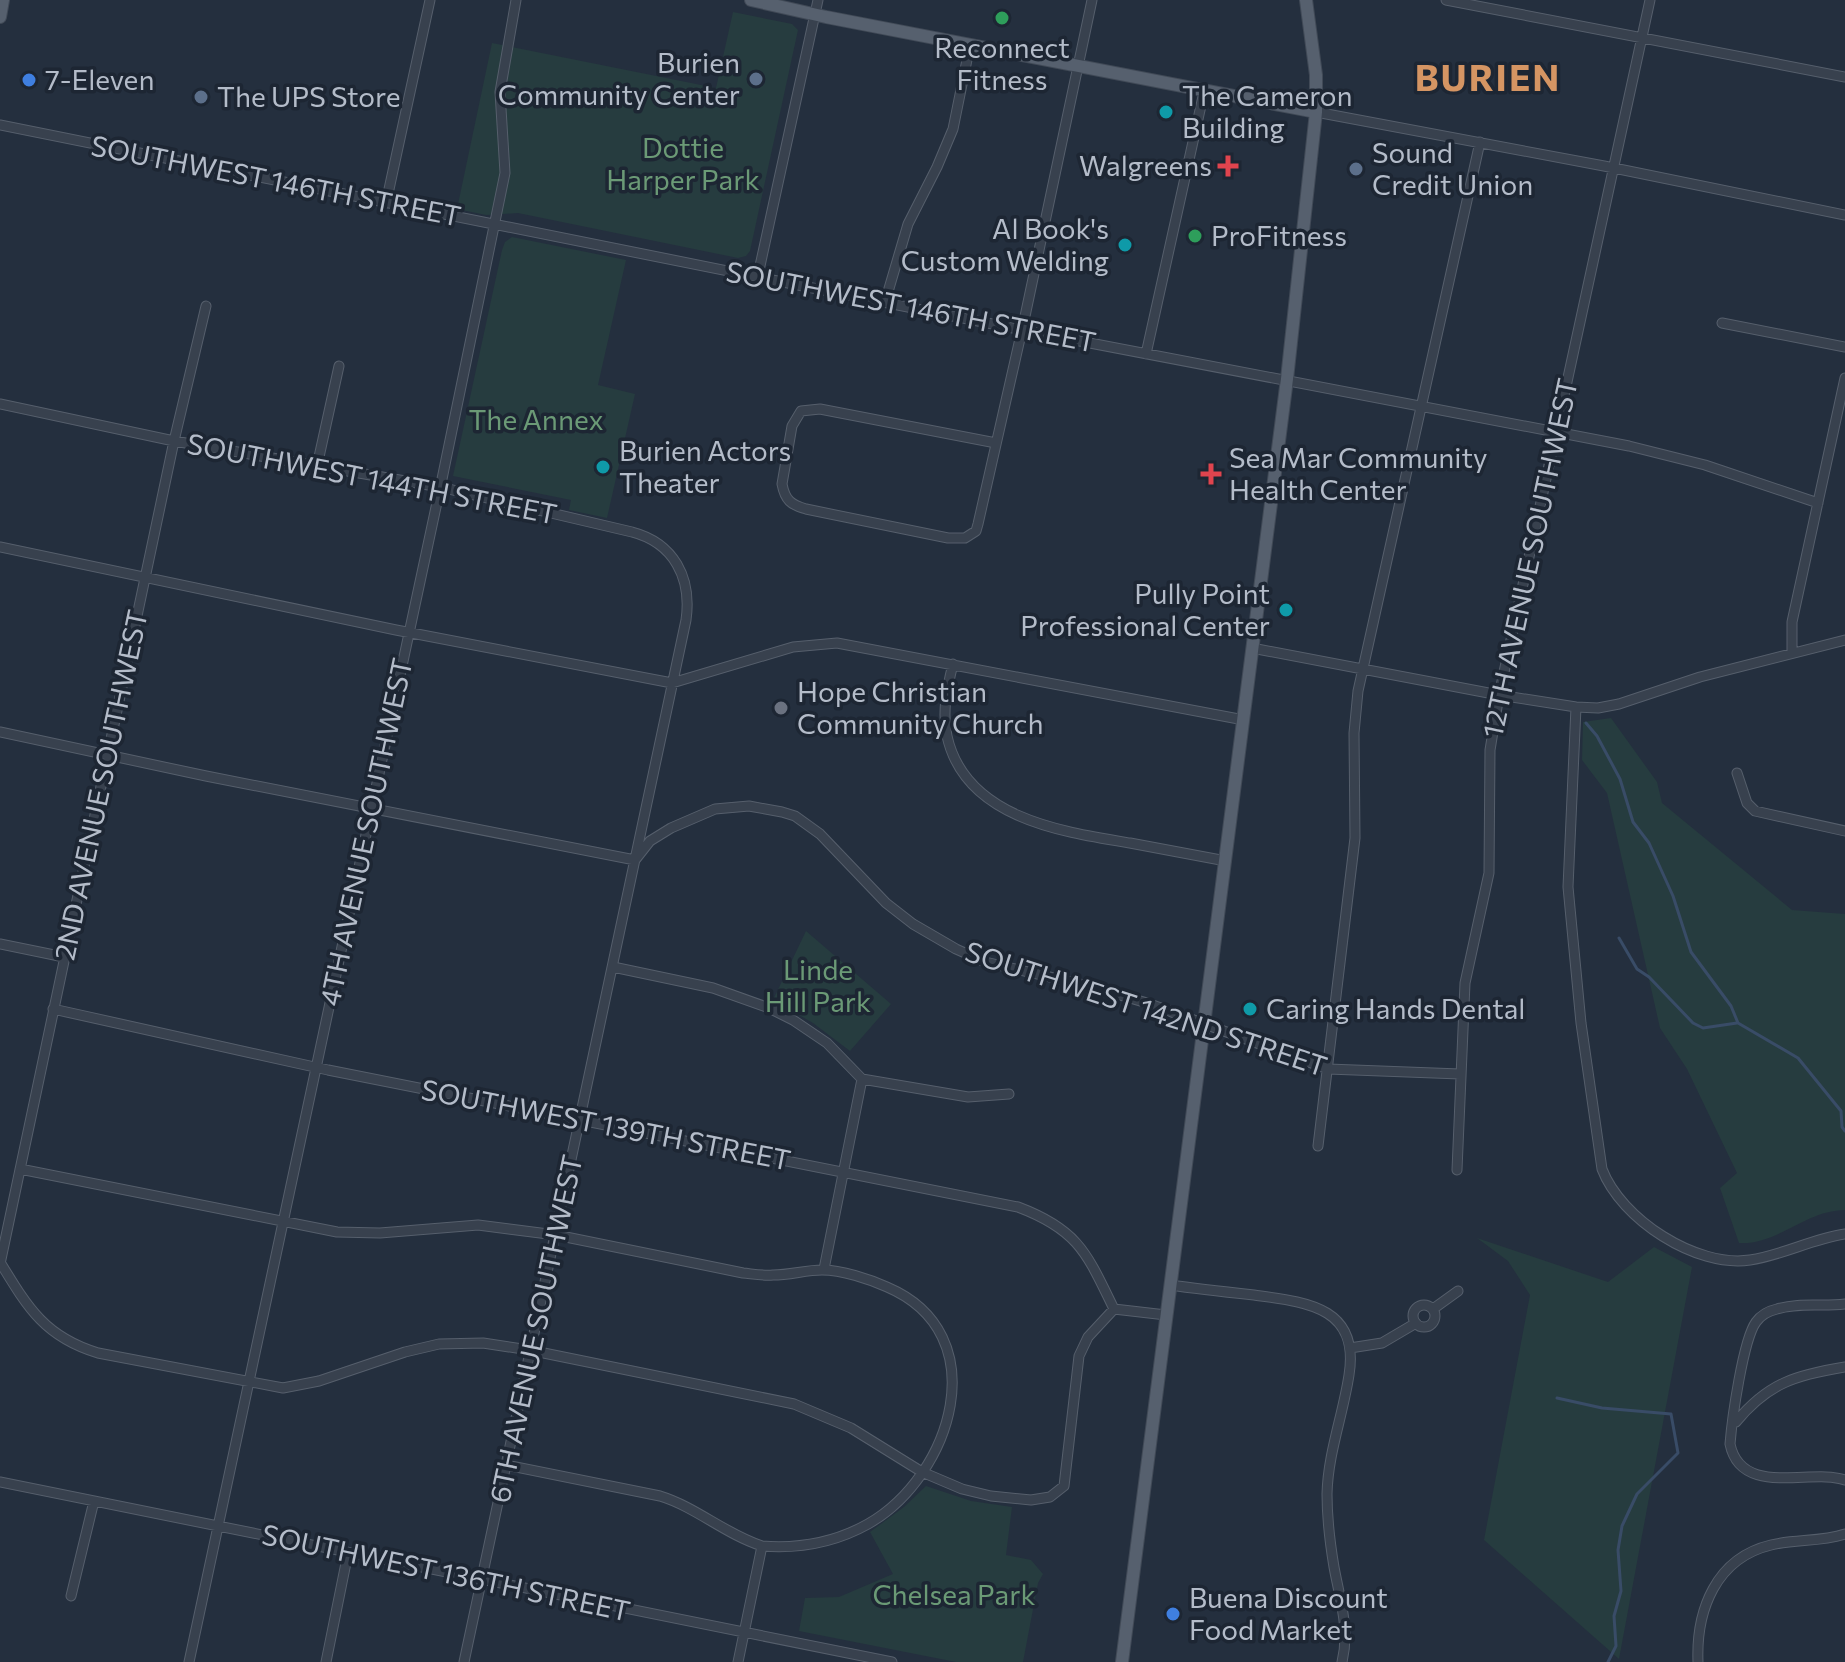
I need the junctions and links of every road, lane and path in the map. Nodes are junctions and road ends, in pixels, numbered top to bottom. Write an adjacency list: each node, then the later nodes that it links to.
1 (3, 0): 11 (main road)
2 (430, 0): 21 (street)
3 (516, 0): 23 (street, 4TH AVENUE SOUTHWEST)
4 (751, 0): 10 (main road)
5 (818, 0): 10 (street)
6 (1092, 0): 14 (street)
7 (1306, 0): 17 (main road)
8 (1446, 0): 12 (street)
9 (1650, 0): 12 (street, 12TH AVENUE SOUTHWEST)
10 (814, 14): 13 (main road); 24 (street)
11 (0, 17)
12 (1642, 38): 15 (street); 20 (street, 12TH AVENUE SOUTHWEST)
13 (970, 45): 14 (main road); 25 (street)
14 (1077, 66): 16 (main road); 28 (street)
15 (1845, 77)
16 (1204, 92): 17 (main road); 30 (street)
17 (1316, 112): 19 (street); 33 (main road)
18 (0, 125): 21 (street, SOUTHWEST 146TH STREET)
19 (1480, 142): 20 (street); 35 (street)
20 (1614, 168): 22 (street); 36 (street, 12TH AVENUE SOUTHWEST)
21 (386, 203): 23 (street, SOUTHWEST 146TH STREET)
22 (1845, 215)
23 (494, 225): 24 (street, SOUTHWEST 146TH STREET); 40 (street, 4TH AVENUE SOUTHWEST)
24 (758, 275): 25 (street, SOUTHWEST 146TH STREET)
25 (885, 302): 28 (street, SOUTHWEST 146TH STREET)
26 (206, 306): 37 (street, 2ND AVENUE SOUTHWEST)
27 (1722, 323): 29 (street)
28 (1022, 330): 30 (street, SOUTHWEST 146TH STREET); 38 (street)
29 (1845, 347)
30 (1146, 354): 33 (street, SOUTHWEST 146TH STREET)
31 (339, 366): 39 (street)
32 (1845, 378): 41 (street)
33 (1287, 379): 35 (street, SOUTHWEST 146TH STREET); 47 (main road)
34 (0, 404): 37 (street, SOUTHWEST 144TH STREET)
35 (1420, 405): 36 (street, SOUTHWEST 146TH STREET); 50 (street)
36 (1556, 433): 41 (street, SOUTHWEST 146TH STREET); 52 (street, 12TH AVENUE SOUTHWEST)
37 (174, 441): 39 (street, SOUTHWEST 144TH STREET); 43 (street, 2ND AVENUE SOUTHWEST)
38 (996, 443): 38 (street)
39 (317, 466): 40 (street, SOUTHWEST 144TH STREET)
40 (440, 487): 44 (street, SOUTHWEST 144TH STREET); 45 (street, 4TH AVENUE SOUTHWEST)
41 (1818, 503): 48 (street)
42 (0, 547): 43 (street)
43 (145, 578): 45 (street); 56 (street, 2ND AVENUE SOUTHWEST)
44 (686, 620): 51 (street, 6TH AVENUE SOUTHWEST)
45 (408, 632): 51 (street); 58 (street, 4TH AVENUE SOUTHWEST)
46 (1845, 640): 48 (street)
47 (1252, 648): 50 (street); 54 (main road)
48 (1792, 653): 53 (street)
49 (953, 664): 51 (street); 54 (street); 61 (street)
50 (1363, 669): 52 (street); 68 (street)
51 (672, 683): 60 (street, 6TH AVENUE SOUTHWEST)
52 (1499, 695): 53 (street); 69 (street, 12TH AVENUE SOUTHWEST)
53 (1576, 707): 79 (street)
54 (1244, 720): 61 (main road)
55 (0, 732): 56 (street)
56 (109, 754): 58 (street); 63 (street, 2ND AVENUE SOUTHWEST)
57 (1737, 773): 59 (street)
58 (371, 809): 60 (street); 67 (street, 4TH AVENUE SOUTHWEST)
59 (1845, 831)
60 (635, 860): 64 (street, 6TH AVENUE SOUTHWEST); 66 (street, SOUTHWEST 142ND STREET)
61 (1226, 861): 66 (main road)
62 (0, 944): 63 (street)
63 (64, 957): 65 (street, 2ND AVENUE SOUTHWEST)
64 (613, 967): 70 (street); 72 (street, 6TH AVENUE SOUTHWEST)
65 (53, 1009): 67 (street, SOUTHWEST 139TH STREET); 74 (street, 2ND AVENUE SOUTHWEST)
66 (1205, 1023): 68 (street, SOUTHWEST 142ND STREET); 83 (main road)
67 (317, 1067): 72 (street, SOUTHWEST 139TH STREET); 78 (street, 4TH AVENUE SOUTHWEST)
68 (1328, 1069): 69 (street, SOUTHWEST 142ND STREET); 73 (street)
69 (1460, 1074): 75 (street, 12TH AVENUE SOUTHWEST)
70 (862, 1079): 71 (street); 76 (street)
71 (1009, 1094)
72 (581, 1121): 76 (street, SOUTHWEST 139TH STREET); 80 (street, 6TH AVENUE SOUTHWEST)
73 (1318, 1146)
74 (20, 1169): 77 (street, 2ND AVENUE SOUTHWEST); 78 (street)
75 (1457, 1170)
76 (843, 1171): 82 (street); 86 (street, SOUTHWEST 139TH STREET)
77 (5, 1212): 81 (street, 2ND AVENUE SOUTHWEST)
78 (284, 1221): 80 (street); 91 (street, 4TH AVENUE SOUTHWEST)
79 (1845, 1234)
80 (556, 1235): 82 (street); 89 (street, 6TH AVENUE SOUTHWEST)
81 (0, 1263): 91 (street)
82 (824, 1269): 94 (street)
83 (1170, 1285): 87 (main road); 88 (street)
84 (1458, 1291): 88 (street)
85 (1845, 1304): 92 (street)
86 (1114, 1309): 87 (street); 94 (street)
87 (1166, 1315): 110 (main road)
88 (1350, 1348): 111 (street)
89 (529, 1350): 91 (street); 93 (street, 6TH AVENUE SOUTHWEST); 94 (street)
90 (1845, 1367): 92 (street)
91 (248, 1382): 98 (street, 4TH AVENUE SOUTHWEST)
92 (1734, 1425): 95 (street)
93 (506, 1465): 100 (street); 102 (street, 6TH AVENUE SOUTHWEST)
94 (922, 1472): 100 (street)
95 (1845, 1480)
96 (0, 1482): 97 (street, SOUTHWEST 136TH STREET)
97 (94, 1501): 98 (street, SOUTHWEST 136TH STREET); 103 (street)
98 (217, 1526): 101 (street, SOUTHWEST 136TH STREET); 105 (street, 4TH AVENUE SOUTHWEST)
99 (1845, 1534): 112 (street)
100 (762, 1546): 104 (street)
101 (348, 1553): 102 (street, SOUTHWEST 136TH STREET); 106 (street)
102 (483, 1580): 104 (street, SOUTHWEST 136TH STREET); 107 (street, 6TH AVENUE SOUTHWEST)
103 (71, 1596)
104 (744, 1633): 108 (street); 109 (street, SOUTHWEST 136TH STREET)
105 (189, 1662)
106 (326, 1662)
107 (464, 1662)
108 (738, 1662)
109 (892, 1662)
110 (1122, 1662)
111 (1342, 1662)
112 (1698, 1662)

